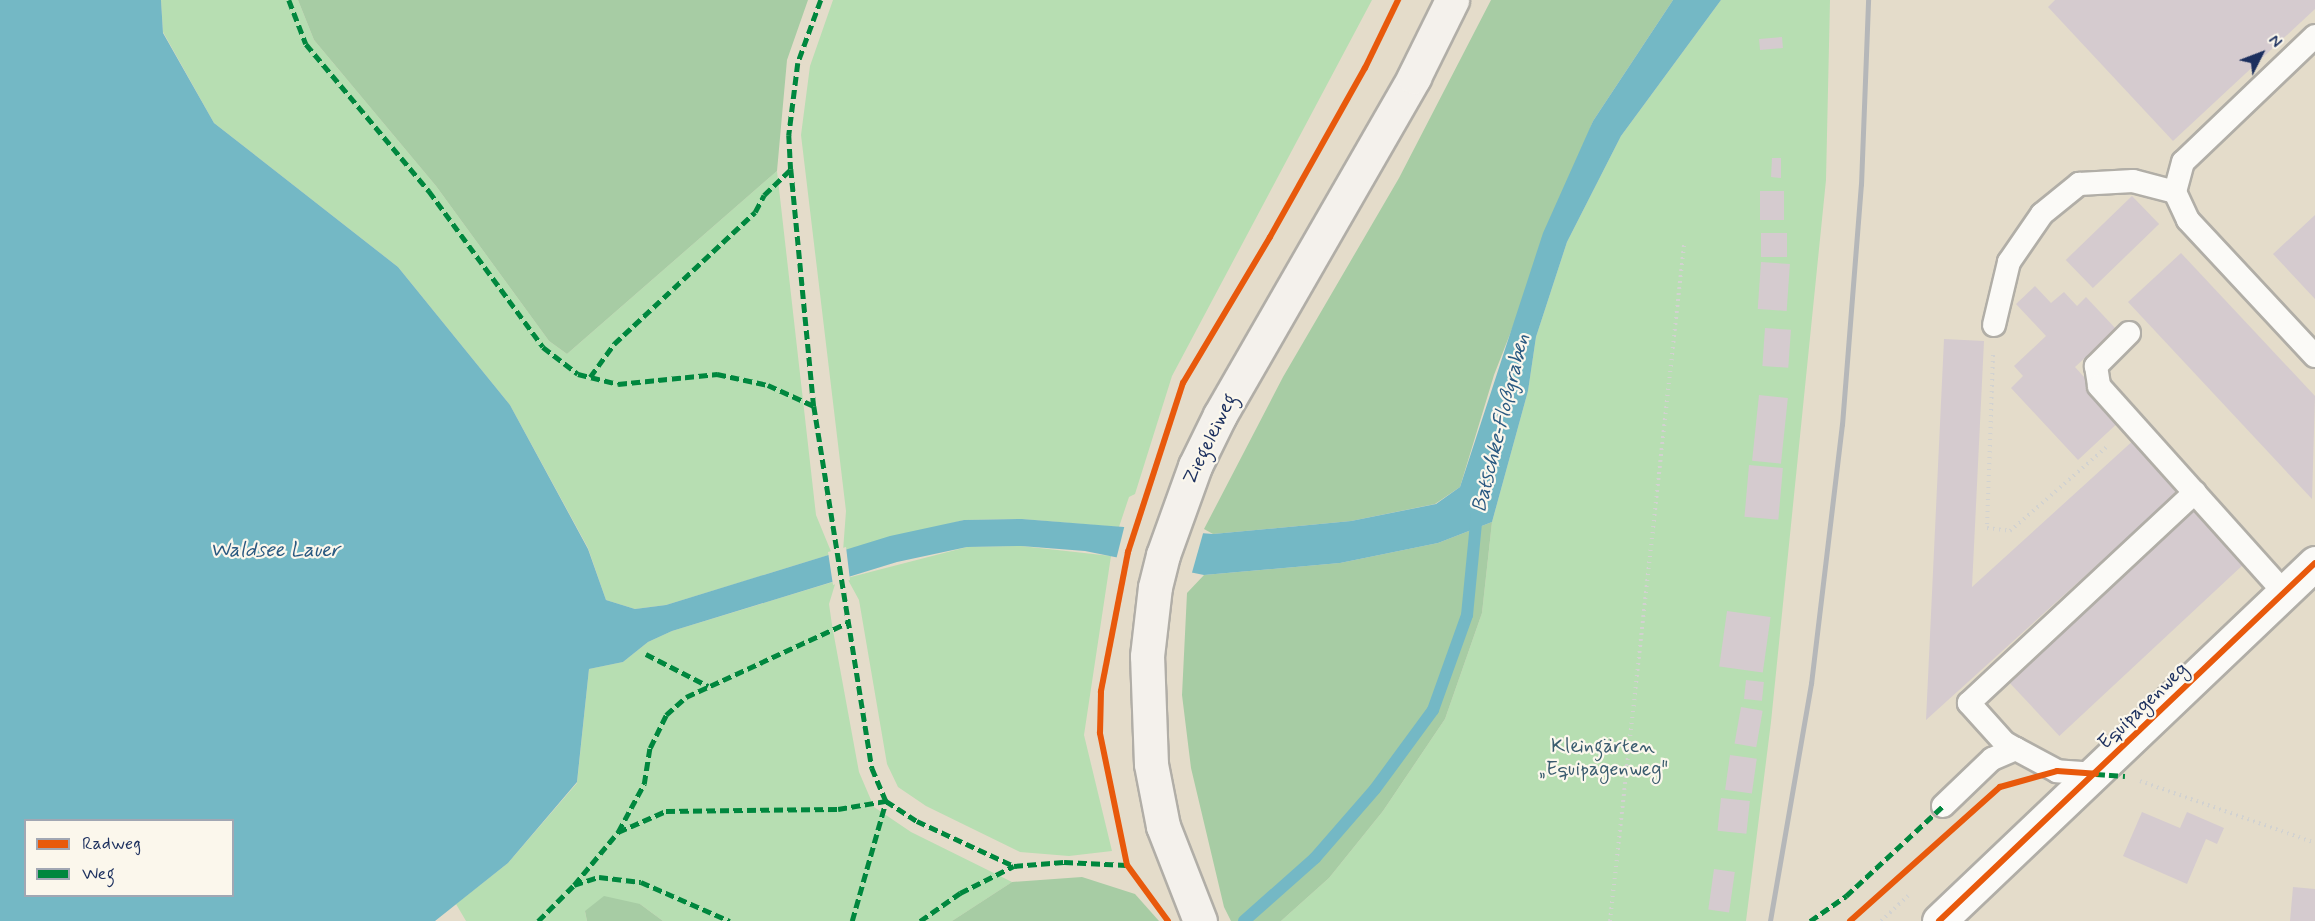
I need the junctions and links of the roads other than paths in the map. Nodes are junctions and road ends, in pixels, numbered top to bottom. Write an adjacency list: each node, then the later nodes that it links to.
1 (1452, 0): 13 (main road, Ziegeleiweg)
2 (2315, 36): 3 (lane)
3 (2175, 192): 4 (lane); 6 (lane)
4 (1994, 325)
5 (2129, 333): 7 (lane)
6 (2315, 356)
7 (2195, 492): 9 (lane); 10 (lane)
8 (2315, 563): 9 (street, Equipagenweg)
9 (2284, 592): 11 (street, Equipagenweg)
10 (2016, 749): 11 (lane); 12 (lane)
11 (2096, 774): 14 (street, Equipagenweg)
12 (1943, 806)
13 (1199, 920)
14 (1939, 921)

